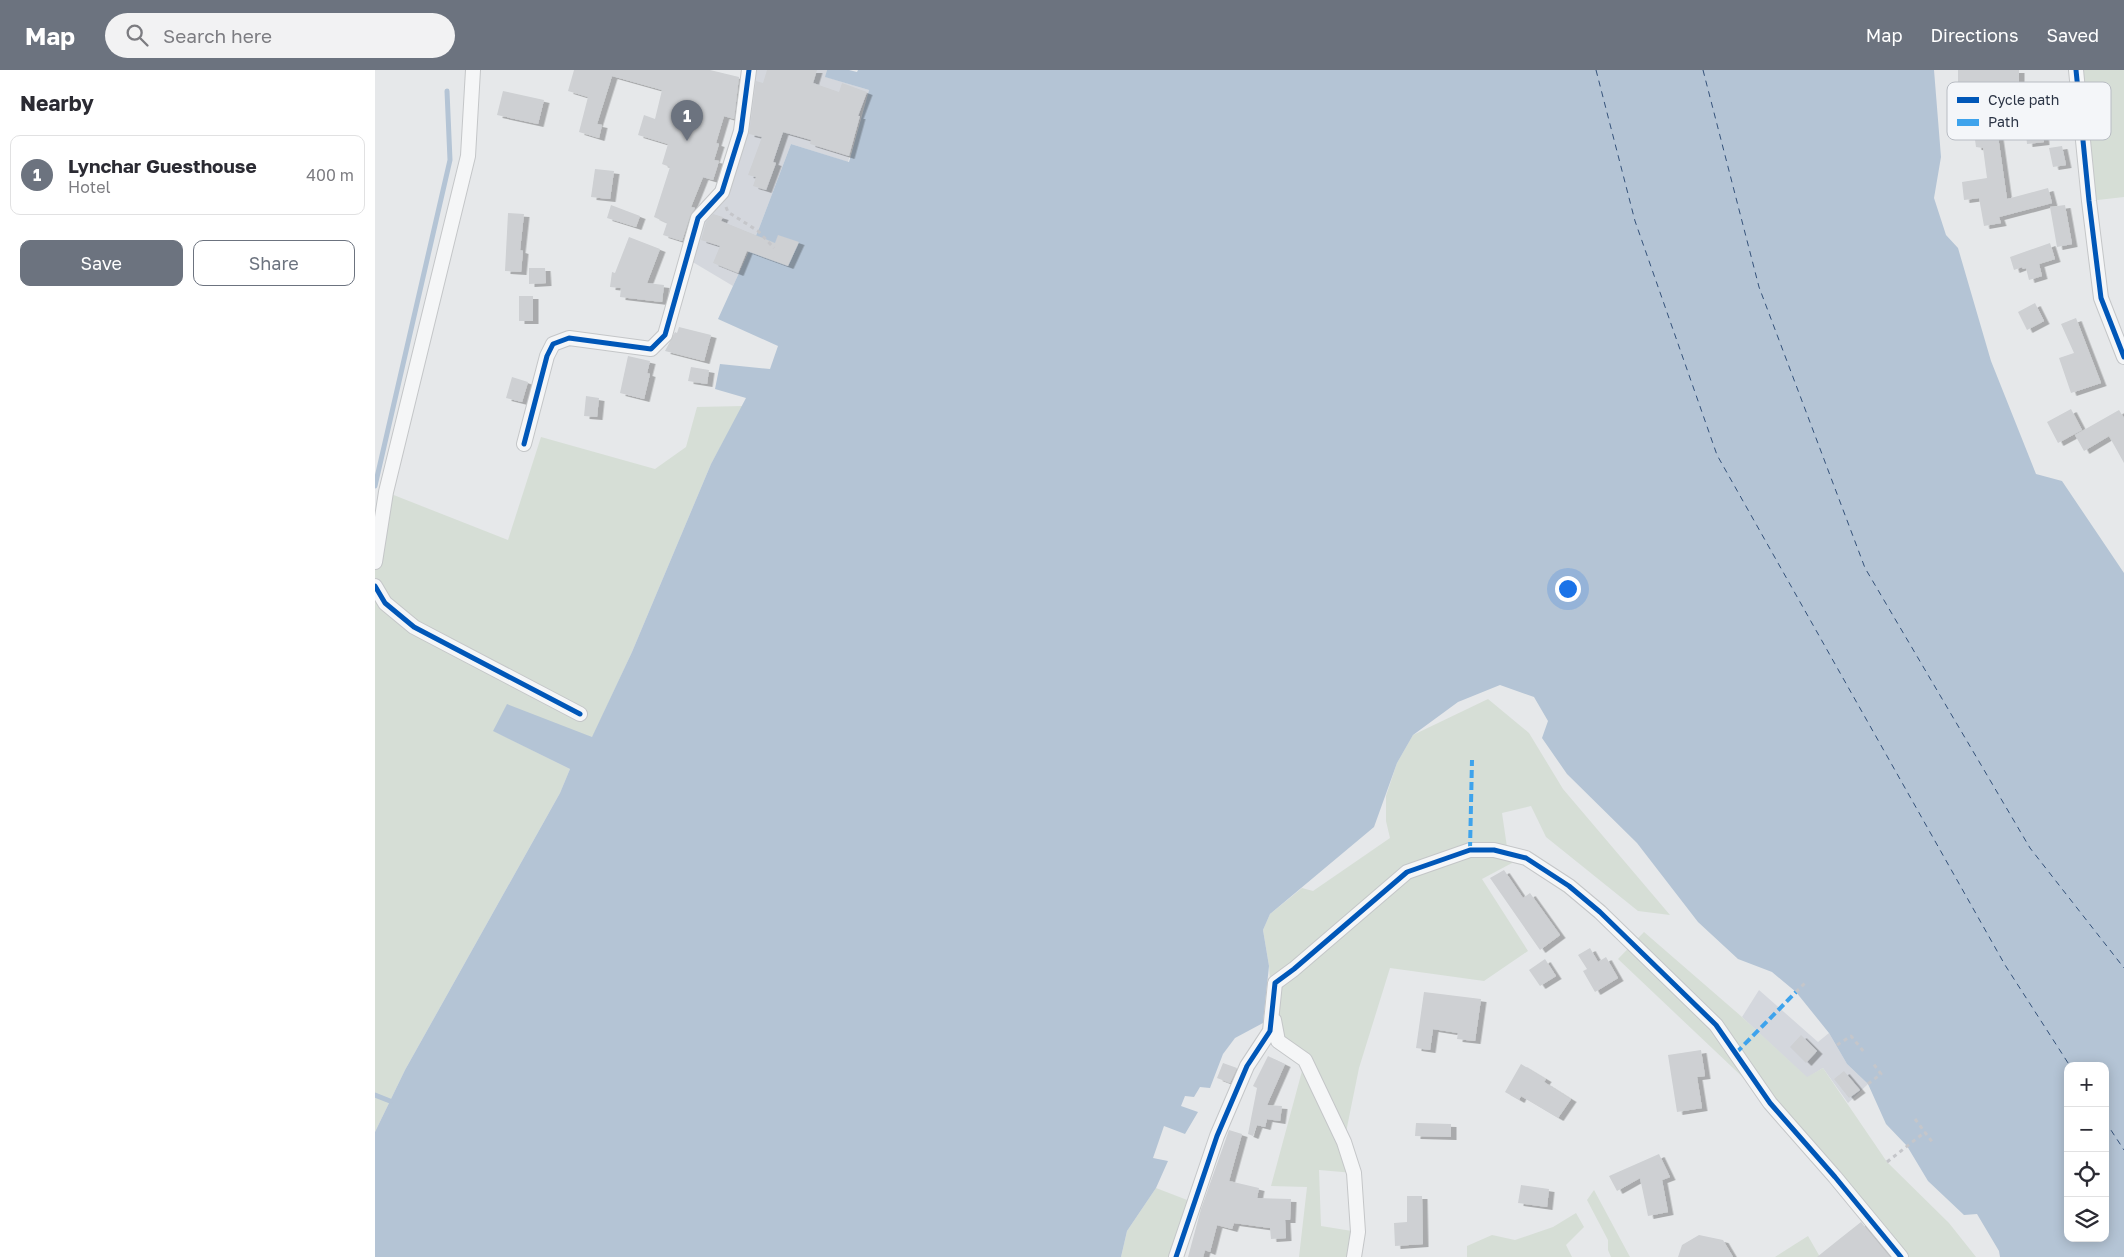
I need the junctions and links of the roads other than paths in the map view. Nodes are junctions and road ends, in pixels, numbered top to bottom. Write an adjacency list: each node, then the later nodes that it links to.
1 (473, 70): 6 (street)
2 (749, 70): 5 (street)
3 (2083, 140): 4 (street)
4 (2124, 357)
5 (524, 444)
6 (375, 562)
7 (375, 586): 8 (street)
8 (580, 714)
9 (1271, 1007): 10 (street); 11 (street); 12 (street)
10 (1176, 1257)
11 (1354, 1257)
12 (1901, 1257)

